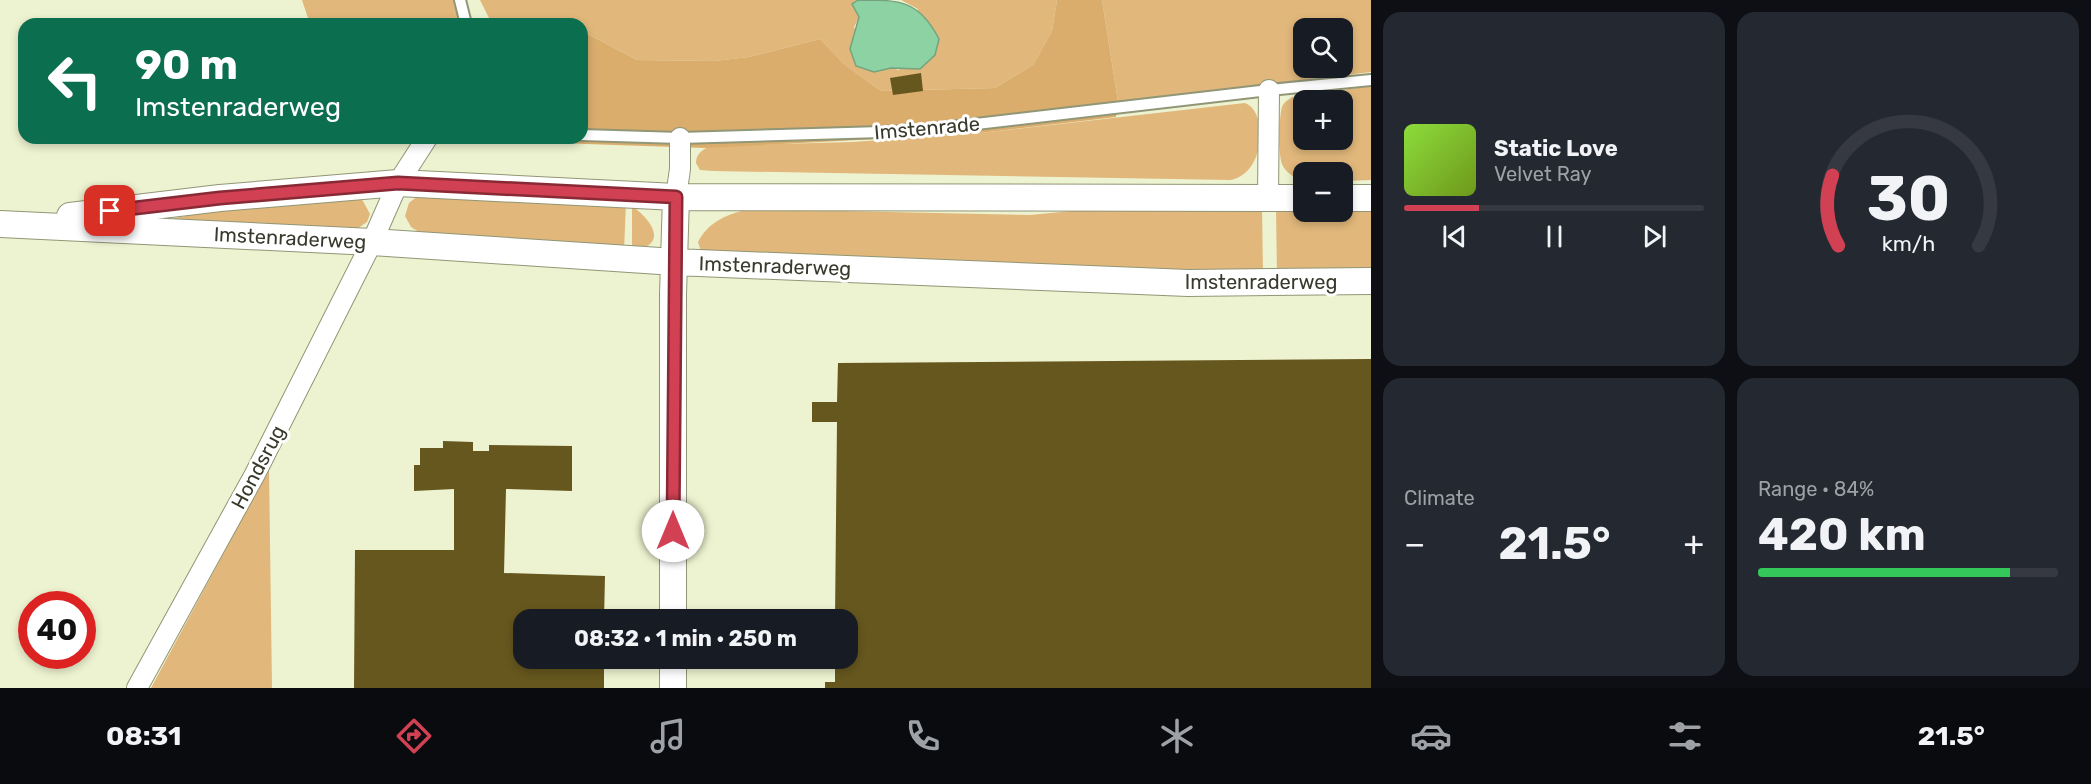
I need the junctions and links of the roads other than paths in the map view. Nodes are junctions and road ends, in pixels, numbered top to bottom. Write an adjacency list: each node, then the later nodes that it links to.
1 (460, 0): 2 (lane)
2 (464, 18)
3 (1371, 80): 4 (lane, Imstenrade)
4 (1269, 90): 6 (lane, Imstenrade); 10 (street)
5 (588, 135): 6 (lane, Imstenrade)
6 (680, 138): 9 (street)
7 (423, 144): 8 (street)
8 (398, 183): 9 (street, Imstenraderweg); 14 (street, Imstenraderweg); 15 (street, Hondsrug)
9 (676, 197): 10 (street, Imstenraderweg); 16 (street)
10 (1268, 197): 11 (street, Imstenraderweg)
11 (1293, 198)
12 (1353, 198): 13 (street)
13 (1371, 198)
14 (0, 224): 15 (street, Imstenraderweg)
15 (372, 242): 16 (street, Imstenraderweg); 20 (street, Hondsrug)
16 (675, 262): 17 (street, Imstenraderweg); 18 (street)
17 (1371, 281)
18 (673, 609)
19 (673, 669): 21 (street)
20 (137, 688)
21 (673, 688)

